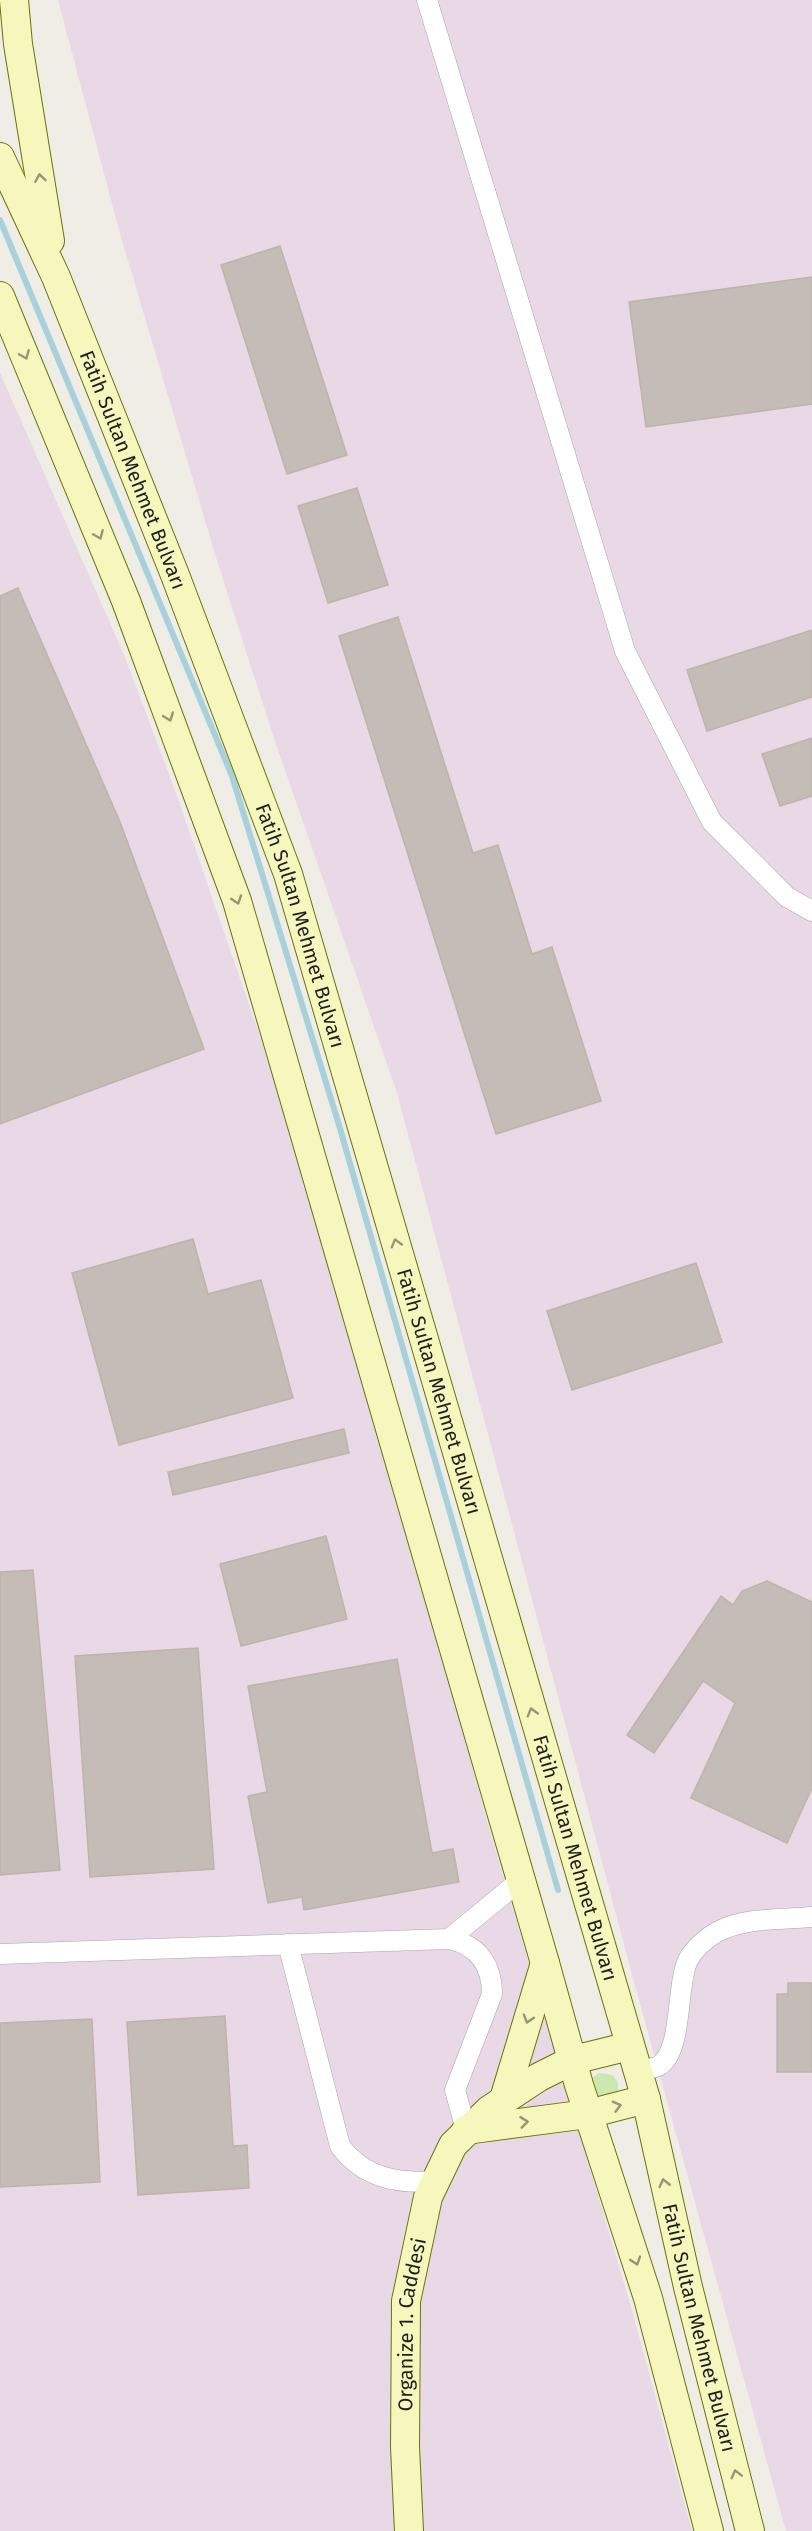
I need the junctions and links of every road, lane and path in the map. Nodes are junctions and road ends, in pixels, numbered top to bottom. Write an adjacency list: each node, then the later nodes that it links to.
1 (14, 0): 3 (main road)
2 (427, 0): 7 (street)
3 (9, 47): 5 (main road, one-way to 3)
4 (0, 157): 5 (main road)
5 (56, 277): 14 (main road, Fatih Sultan Mehmet Bulvarı, one-way to 5)
6 (1, 299): 8 (main road, Fatih Sultan Mehmet Bulvarı, one-way to 8)
7 (812, 911)
8 (521, 1880): 10 (street); 13 (main road, Fatih Sultan Mehmet Bulvarı)
9 (812, 1917): 14 (street)
10 (449, 1938): 11 (street); 19 (street)
11 (288, 1944): 12 (street); 20 (street)
12 (0, 1954)
13 (545, 1963): 15 (main road, Fatih Sultan Mehmet Bulvarı); 16 (main road, one-way to 16)
14 (634, 2058): 15 (main road, Organize 1. Caddesi); 17 (main road, Fatih Sultan Mehmet Bulvarı)
15 (573, 2060): 16 (main road, Organize 1. Caddesi); 18 (main road, Fatih Sultan Mehmet Bulvarı)
16 (504, 2099): 19 (main road, Organize 1. Caddesi)
17 (646, 2099): 18 (main road, one-way to 17); 23 (main road, Fatih Sultan Mehmet Bulvarı, one-way to 17)
18 (588, 2114): 19 (main road, one-way to 18); 22 (main road, Fatih Sultan Mehmet Bulvarı, one-way to 22)
19 (466, 2130): 20 (main road, Organize 1. Caddesi)
20 (436, 2181): 21 (main road, Organize 1. Caddesi)
21 (409, 2531)
22 (709, 2531)
23 (750, 2531)

